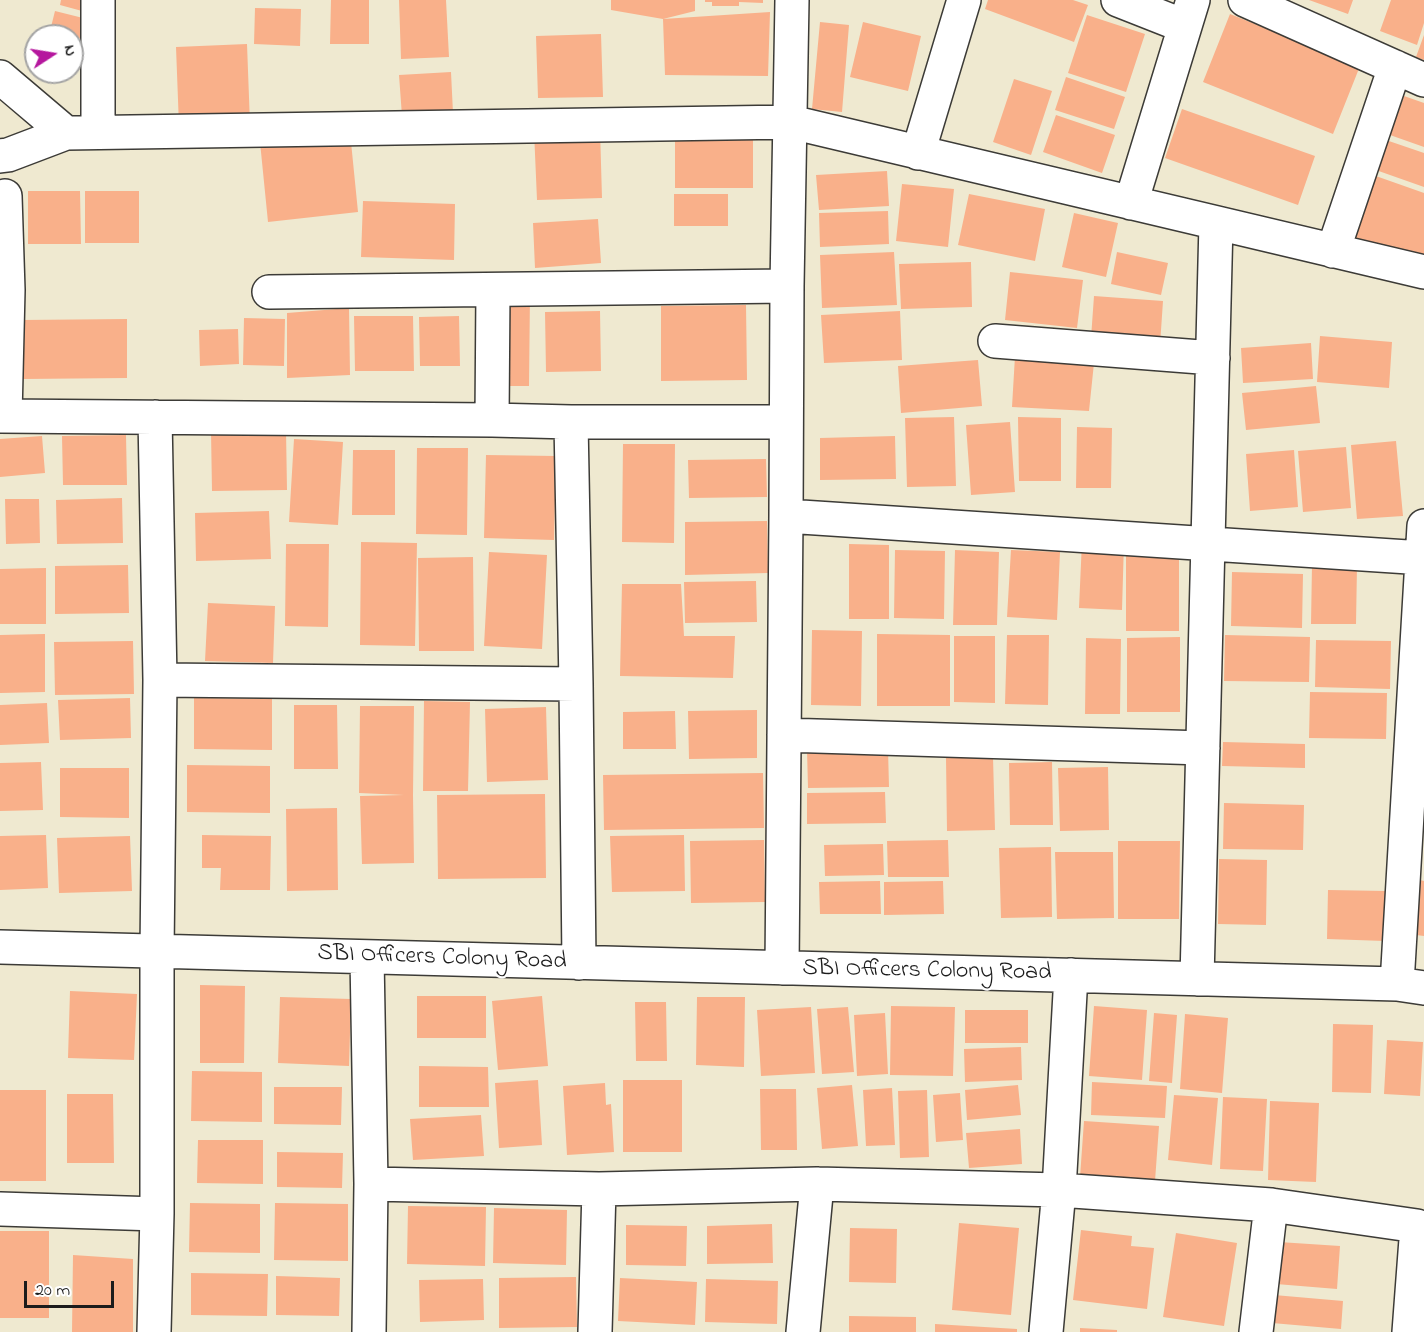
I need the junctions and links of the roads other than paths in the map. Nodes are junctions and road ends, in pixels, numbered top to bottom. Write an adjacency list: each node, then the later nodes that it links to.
1 (98, 0): 10 (street)
2 (792, 0): 9 (street)
3 (964, 0): 11 (street)
4 (1118, 0): 6 (street)
5 (1245, 0): 7 (street)
6 (1189, 13): 14 (street)
7 (1410, 73): 16 (street)
8 (0, 77): 10 (street)
9 (791, 122): 10 (street); 11 (street); 18 (street)
10 (82, 132): 12 (street)
11 (918, 153): 14 (street)
12 (0, 156)
13 (5, 196): 23 (street)
14 (1131, 203): 15 (street)
15 (1216, 223): 16 (street); 22 (street)
16 (1333, 251): 17 (street)
17 (1424, 272)
18 (787, 286): 19 (street); 27 (street)
19 (493, 290): 20 (street); 25 (street)
20 (269, 292)
21 (994, 341): 22 (street)
22 (1213, 358): 29 (street)
23 (3, 416): 24 (street)
24 (154, 417): 25 (street); 31 (street)
25 (492, 420): 26 (street)
26 (571, 422): 27 (street); 32 (street)
27 (786, 422): 28 (street)
28 (786, 516): 29 (street); 33 (street)
29 (1208, 544): 30 (street); 34 (street)
30 (1423, 547): 42 (street, SBI Officers Colony Road)
31 (160, 680): 32 (street); 36 (street)
32 (576, 684): 38 (street)
33 (784, 735): 34 (street); 39 (street)
34 (1203, 748): 41 (street)
35 (0, 947): 36 (street, SBI Officers Colony Road)
36 (157, 952): 37 (street, SBI Officers Colony Road); 49 (street)
37 (367, 957): 38 (street, SBI Officers Colony Road); 43 (street)
38 (579, 963): 39 (street, SBI Officers Colony Road)
39 (782, 968): 40 (street, SBI Officers Colony Road)
40 (1071, 975): 41 (street, SBI Officers Colony Road); 46 (street)
41 (1197, 979): 42 (street, SBI Officers Colony Road)
42 (1410, 986)
43 (370, 1184): 45 (street); 52 (street)
44 (817, 1184): 45 (street); 46 (street); 54 (street)
45 (599, 1189): 53 (street)
46 (1059, 1190): 47 (street); 55 (street)
47 (1271, 1205): 50 (street); 56 (street)
48 (0, 1209): 49 (street)
49 (158, 1214): 51 (street)
50 (1420, 1224): 57 (street)
51 (154, 1332)
52 (369, 1332)
53 (595, 1332)
54 (803, 1332)
55 (1046, 1332)
56 (1256, 1332)
57 (1409, 1332)

